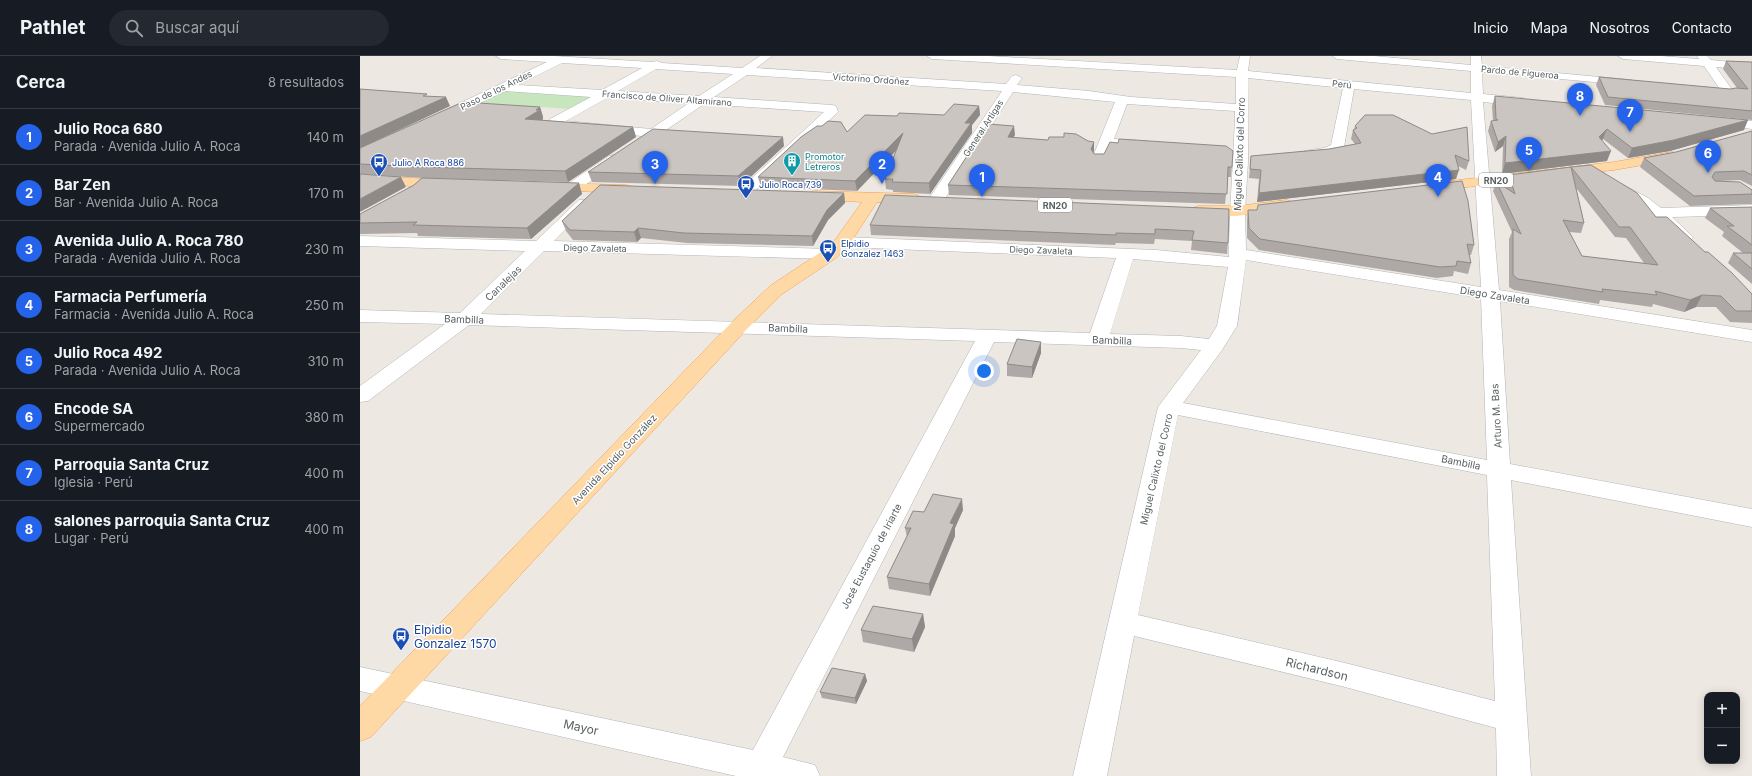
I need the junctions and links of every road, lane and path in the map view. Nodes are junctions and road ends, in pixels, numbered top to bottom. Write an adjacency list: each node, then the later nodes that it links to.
1 (501, 56): 8 (street, Victorino Ordoñez)
2 (672, 56): 12 (street)
3 (766, 56): 14 (street)
4 (932, 56): 9 (street, Perú)
5 (1245, 56): 15 (street, Miguel Calixto del Corro)
6 (1337, 56): 11 (street, Pardo de Figueroa)
7 (1623, 56): 10 (street)
8 (564, 58): 12 (street, Victorino Ordoñez); 18 (street, Paso de los Andes)
9 (1029, 59): 15 (street, Perú); 19 (street, General Artigas)
10 (1704, 59): 13 (street); 21 (street)
11 (1477, 62): 16 (street, Pardo de Figueroa); 23 (street, Arturo M. Bas)
12 (656, 65): 14 (street, Victorino Ordoñez); 22 (street)
13 (1752, 67)
14 (745, 71): 19 (street, Victorino Ordoñez); 25 (street)
15 (1242, 74): 17 (street, Perú); 30 (street, Miguel Calixto del Corro)
16 (1641, 84)
17 (1349, 85): 23 (street, Perú); 45 (street)
18 (502, 88): 22 (street, Francisco de Oliver Altamirano); 27 (street, Paso de los Andes)
19 (1009, 88): 26 (street, Victorino Ordoñez); 64 (street, General Artigas)
20 (1712, 90): 21 (street)
21 (1727, 92): 35 (street)
22 (604, 94): 25 (street, Francisco de Oliver Altamirano); 32 (street)
23 (1477, 97): 28 (street, Perú); 50 (street, Arturo M. Bas)
24 (453, 99): 27 (street)
25 (701, 100): 36 (street); 39 (street, Francisco de Oliver Altamirano)
26 (1122, 100): 30 (street, Victorino Ordoñez); 40 (street)
27 (470, 103): 29 (street); 34 (street, Paso de los Andes)
28 (1532, 103)
29 (487, 107)
30 (1241, 108): 44 (street, Miguel Calixto del Corro)
31 (548, 112): 32 (street)
32 (570, 113): 36 (street)
33 (1704, 120): 35 (street)
34 (430, 122)
35 (1748, 130)
36 (652, 133): 37 (street); 54 (street)
37 (691, 136)
38 (784, 141): 39 (street)
39 (799, 142): 59 (street)
40 (1106, 142): 41 (street); 46 (street)
41 (1161, 146)
42 (1224, 150): 44 (street)
43 (1684, 153): 48 (main road, RN20)
44 (1240, 156): 47 (street); 69 (street, Miguel Calixto del Corro)
45 (1295, 156)
46 (1098, 159)
47 (1256, 160)
48 (1591, 169): 50 (main road, RN20); 70 (street)
49 (360, 179): 51 (main road)
50 (1483, 181): 56 (main road, RN20); 78 (street, Arturo M. Bas)
51 (422, 183): 52 (main road); 61 (street)
52 (462, 184)
53 (540, 187): 54 (main road)
54 (572, 188): 55 (main road)
55 (598, 188): 57 (main road); 73 (street, Canalejas)
56 (1420, 189)
57 (637, 190)
58 (729, 192): 59 (main road)
59 (744, 193): 60 (main road)
60 (768, 194)
61 (406, 195)
62 (800, 195): 63 (main road)
63 (872, 198): 64 (main road); 72 (main road, Avenida Elpidio González)
64 (936, 200): 65 (main road)
65 (951, 201)
66 (1302, 204): 69 (main road)
67 (1752, 210): 70 (street)
68 (1184, 211): 69 (main road)
69 (1238, 211): 77 (street, Miguel Calixto del Corro)
70 (1657, 213): 74 (street)
71 (360, 241): 73 (street, Diego Zavaleta)
72 (844, 242): 75 (main road, Avenida Elpidio González); 76 (street, Diego Zavaleta)
73 (539, 247): 75 (street, Diego Zavaleta); 80 (street, Canalejas)
74 (1698, 249)
75 (830, 254): 81 (main road, Avenida Elpidio González)
76 (1126, 254): 77 (street, Diego Zavaleta); 84 (street)
77 (1238, 258): 78 (street, Diego Zavaleta); 85 (street, Miguel Calixto del Corro)
78 (1490, 294): 82 (street, Diego Zavaleta); 88 (street, Arturo M. Bas)
79 (360, 316): 80 (street, Bambilla)
80 (465, 319): 81 (street, Bambilla); 86 (street, Canalejas)
81 (739, 326): 83 (street, Bambilla); 92 (main road, Avenida Elpidio González)
82 (1752, 336)
83 (987, 337): 84 (street, Bambilla); 95 (street, José Eustaquio de Iriarte)
84 (1098, 339): 85 (street, Bambilla)
85 (1215, 346): 87 (street, Miguel Calixto del Corro)
86 (360, 396)
87 (1170, 408): 88 (street, Bambilla); 90 (street, Miguel Calixto del Corro)
88 (1499, 469): 89 (street, Bambilla); 93 (street, Arturo M. Bas)
89 (1752, 518)
90 (1122, 622): 93 (street, Richardson); 97 (street, Miguel Calixto del Corro)
91 (360, 679): 92 (street, Mayor)
92 (398, 687): 94 (main road, Avenida Elpidio González); 95 (street, Mayor)
93 (1510, 718): 98 (street, Arturo M. Bas)
94 (360, 727)
95 (758, 771): 96 (street, Mayor)
96 (803, 776)
97 (1090, 776)
98 (1514, 776)

